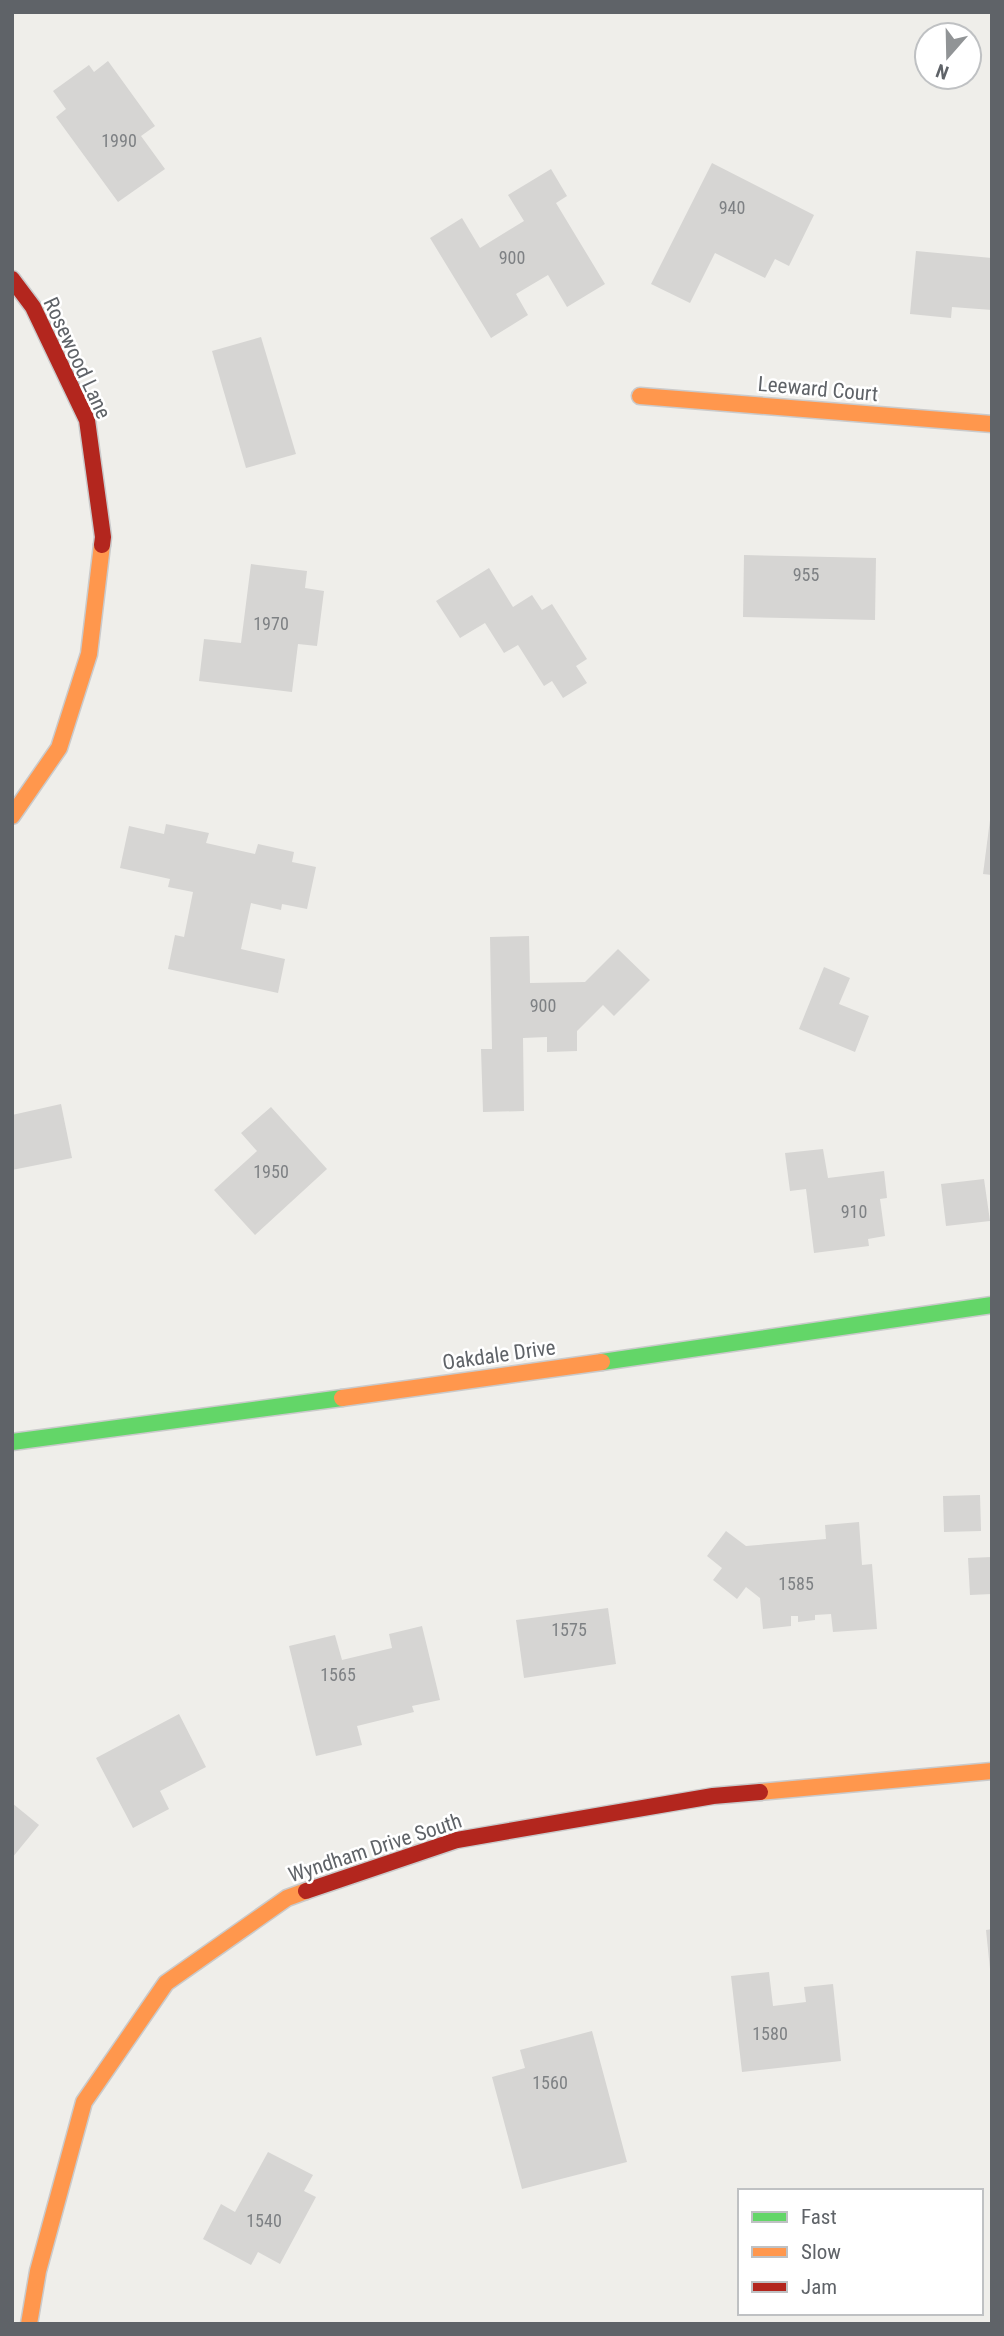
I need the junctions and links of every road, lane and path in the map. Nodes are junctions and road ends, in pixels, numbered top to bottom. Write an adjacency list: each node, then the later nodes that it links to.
1 (12, 279): 4 (street, Rosewood Lane)
2 (640, 396): 3 (street, Leeward Court)
3 (992, 424)
4 (12, 816)
5 (992, 1305): 6 (street, Oakdale Drive)
6 (12, 1442)
7 (992, 1771): 8 (street, Wyndham Drive South)
8 (29, 2324)

